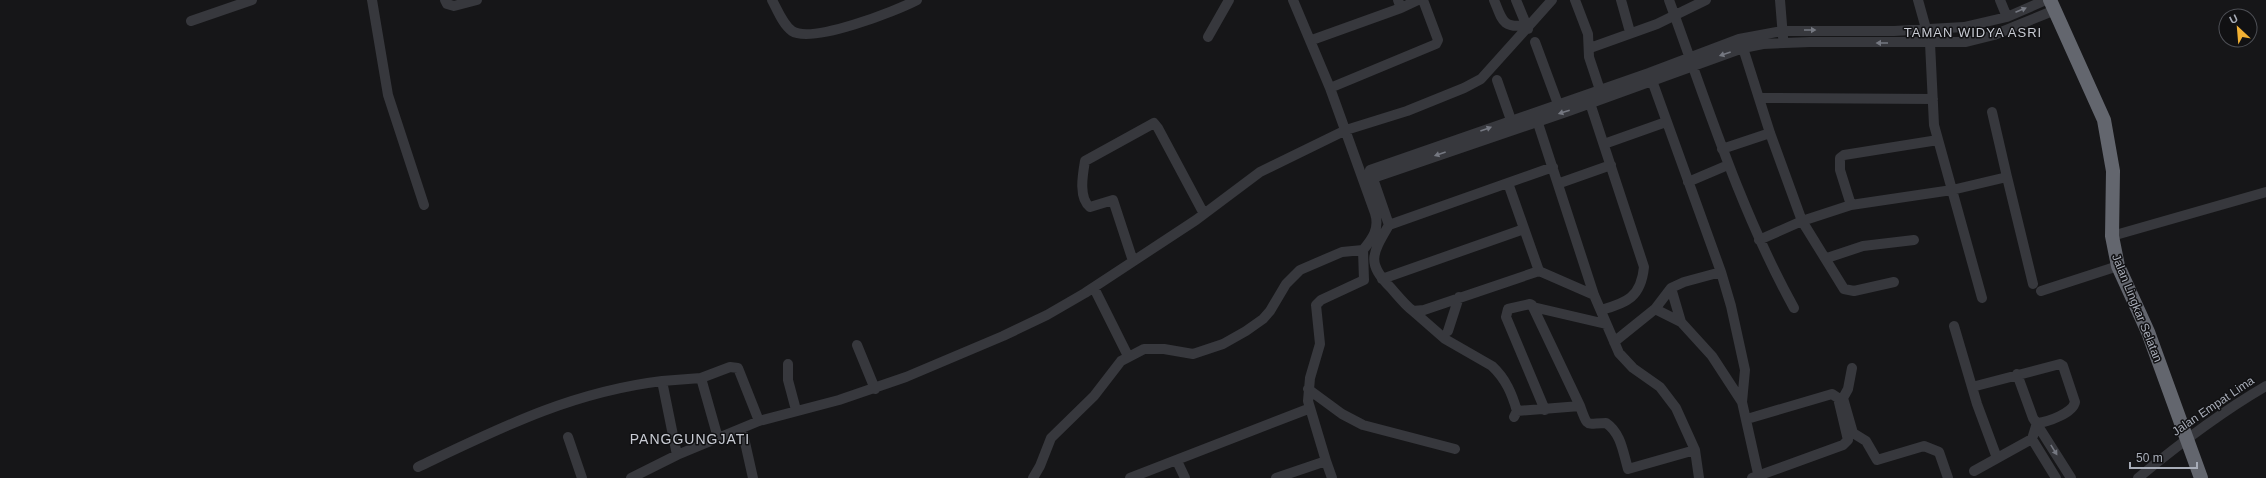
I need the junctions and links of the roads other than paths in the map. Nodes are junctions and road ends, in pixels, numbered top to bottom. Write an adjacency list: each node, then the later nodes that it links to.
1 (252, 0): 25 (street)
2 (372, 0): 66 (street)
3 (445, 0): 4 (street)
4 (477, 0)
5 (772, 0): 6 (street)
6 (917, 0)
7 (1229, 0): 30 (street)
8 (1293, 0): 31 (street)
9 (1418, 0): 22 (street)
10 (1423, 0): 40 (street)
11 (1494, 0): 26 (street)
12 (1516, 0): 26 (street)
13 (1552, 0): 26 (street)
14 (1575, 0): 35 (street)
15 (1622, 0): 29 (street)
16 (1669, 0): 23 (street)
17 (1706, 0): 23 (street)
18 (1780, 0): 27 (street)
19 (1918, 0): 28 (street)
20 (2000, 0): 24 (street)
21 (2050, 3): 24 (street, one-way to 21); 34 (street); 71 (highway, Jalan Lingkar Selatan)
22 (1400, 4): 31 (street)
23 (1675, 17): 29 (street); 37 (street)
24 (2007, 17): 28 (street)
25 (192, 21)
26 (1527, 27): 50 (street)
27 (1782, 30): 28 (street, one-way to 28); 33 (street); 37 (street)
28 (1928, 30): 34 (street)
29 (1630, 32): 35 (street)
30 (1208, 37)
31 (1312, 40): 40 (street)
32 (1535, 42): 45 (street)
33 (1783, 43): 34 (street, one-way to 33); 36 (street)
34 (1930, 43): 43 (street)
35 (1590, 48): 41 (street)
36 (1743, 48): 37 (street, one-way to 37); 42 (street)
37 (1690, 62): 38 (street); 54 (street)
38 (1651, 77): 41 (street); 49 (street)
39 (1497, 80): 48 (street)
40 (1330, 88): 50 (street)
41 (1601, 94): 44 (street); 45 (street)
42 (1760, 98): 43 (street); 51 (street)
43 (1933, 99): 52 (street)
44 (1590, 103): 47 (street, one-way to 47); 53 (street)
45 (1558, 104): 47 (street)
46 (1992, 112): 59 (street)
47 (1536, 117): 48 (street); 57 (street); 58 (street, one-way to 58)
48 (1511, 120): 58 (street, one-way to 48)
49 (1666, 122): 53 (street); 60 (street)
50 (1346, 130): 67 (street); 74 (street)
51 (1770, 133): 54 (street); 68 (street)
52 (1938, 140): 63 (street); 65 (street)
53 (1604, 144): 55 (street)
54 (1722, 149): 56 (street)
55 (1611, 165): 62 (street); 91 (street)
56 (1728, 165): 60 (street); 72 (street)
57 (1554, 166): 61 (street); 62 (street)
58 (1372, 174): 69 (street)
59 (2006, 177): 63 (street); 82 (street)
60 (1688, 182): 79 (street)
61 (1508, 183): 69 (street); 70 (street)
62 (1560, 183): 86 (street)
63 (1952, 190): 65 (street); 88 (street)
64 (2266, 192): 71 (street)
65 (1851, 205): 68 (street)
66 (424, 206)
67 (1204, 214): 76 (street); 76 (street)
68 (1802, 221): 72 (street); 75 (street)
69 (1389, 225): 80 (street)
70 (1524, 229): 78 (street); 80 (street)
71 (2112, 236): 77 (highway, Jalan Lingkar Selatan)
72 (1759, 240): 90 (street)
73 (1914, 240): 75 (street)
74 (1362, 250): 100 (street); 111 (street)
75 (1827, 258): 81 (street)
76 (1133, 261): 83 (street)
77 (2118, 266): 85 (street); 124 (highway, Jalan Lingkar Selatan)
78 (1539, 271): 86 (street); 87 (street)
79 (1721, 272): 84 (street); 103 (street)
80 (1382, 279): 93 (street)
81 (1894, 282)
82 (2033, 284)
83 (1094, 288): 100 (street); 110 (street)
84 (1671, 288): 92 (street); 94 (street)
85 (2041, 291)
86 (1594, 295): 91 (street)
87 (1459, 297): 93 (street); 97 (street)
88 (1982, 298)
89 (1533, 307): 95 (street); 113 (street); 116 (street)
90 (1794, 308)
91 (1601, 310): 95 (street)
92 (1655, 310): 94 (street); 98 (street)
93 (1413, 311): 116 (street)
94 (1681, 322): 106 (street)
95 (1606, 324): 98 (street)
96 (1954, 326): 109 (street)
97 (1448, 331)
98 (1614, 342): 126 (street)
99 (857, 345): 110 (street)
100 (1128, 356): 138 (street)
101 (788, 364): 115 (street)
102 (1852, 368): 144 (street)
103 (1745, 370): 106 (street); 112 (street)
104 (2017, 374): 109 (street); 119 (street); 119 (street)
105 (701, 378): 107 (street); 118 (street); 122 (street)
106 (1727, 378): 112 (street)
107 (662, 381): 127 (street); 131 (street)
108 (2266, 386): 124 (street, Jalan Empat Lima)
109 (1972, 387): 128 (street)
110 (875, 389): 115 (street)
111 (1308, 389): 114 (street); 125 (street)
112 (1742, 402): 117 (street)
113 (1580, 406): 116 (street); 133 (street)
114 (1308, 409): 129 (street); 130 (street)
115 (796, 410): 118 (street)
116 (1545, 410)
117 (1747, 419): 134 (street); 134 (street)
118 (759, 421): 120 (street)
119 (2037, 423): 123 (street); 146 (street, one-way to 146)
120 (742, 428): 122 (street); 137 (street)
121 (568, 437): 135 (street)
122 (718, 438): 127 (street)
123 (2032, 439): 128 (street); 145 (street)
124 (2187, 439): 147 (street, Jalan Empat Lima); 148 (highway, Jalan Lingkar Selatan)
125 (1455, 449)
126 (1695, 450): 133 (street); 143 (street)
127 (677, 455): 136 (street)
128 (1997, 458): 132 (street)
129 (1178, 461): 139 (street); 140 (street)
130 (1326, 461): 141 (street); 142 (street)
131 (418, 467)
132 (1974, 471)
133 (1629, 473)
134 (1757, 477)
135 (582, 478)
136 (631, 478)
137 (753, 478)
138 (1033, 478)
139 (1130, 478)
140 (1185, 478)
141 (1276, 478)
142 (1332, 478)
143 (1699, 478)
144 (1948, 478)
145 (2056, 478)
146 (2072, 478)
147 (2138, 478)
148 (2201, 478)

